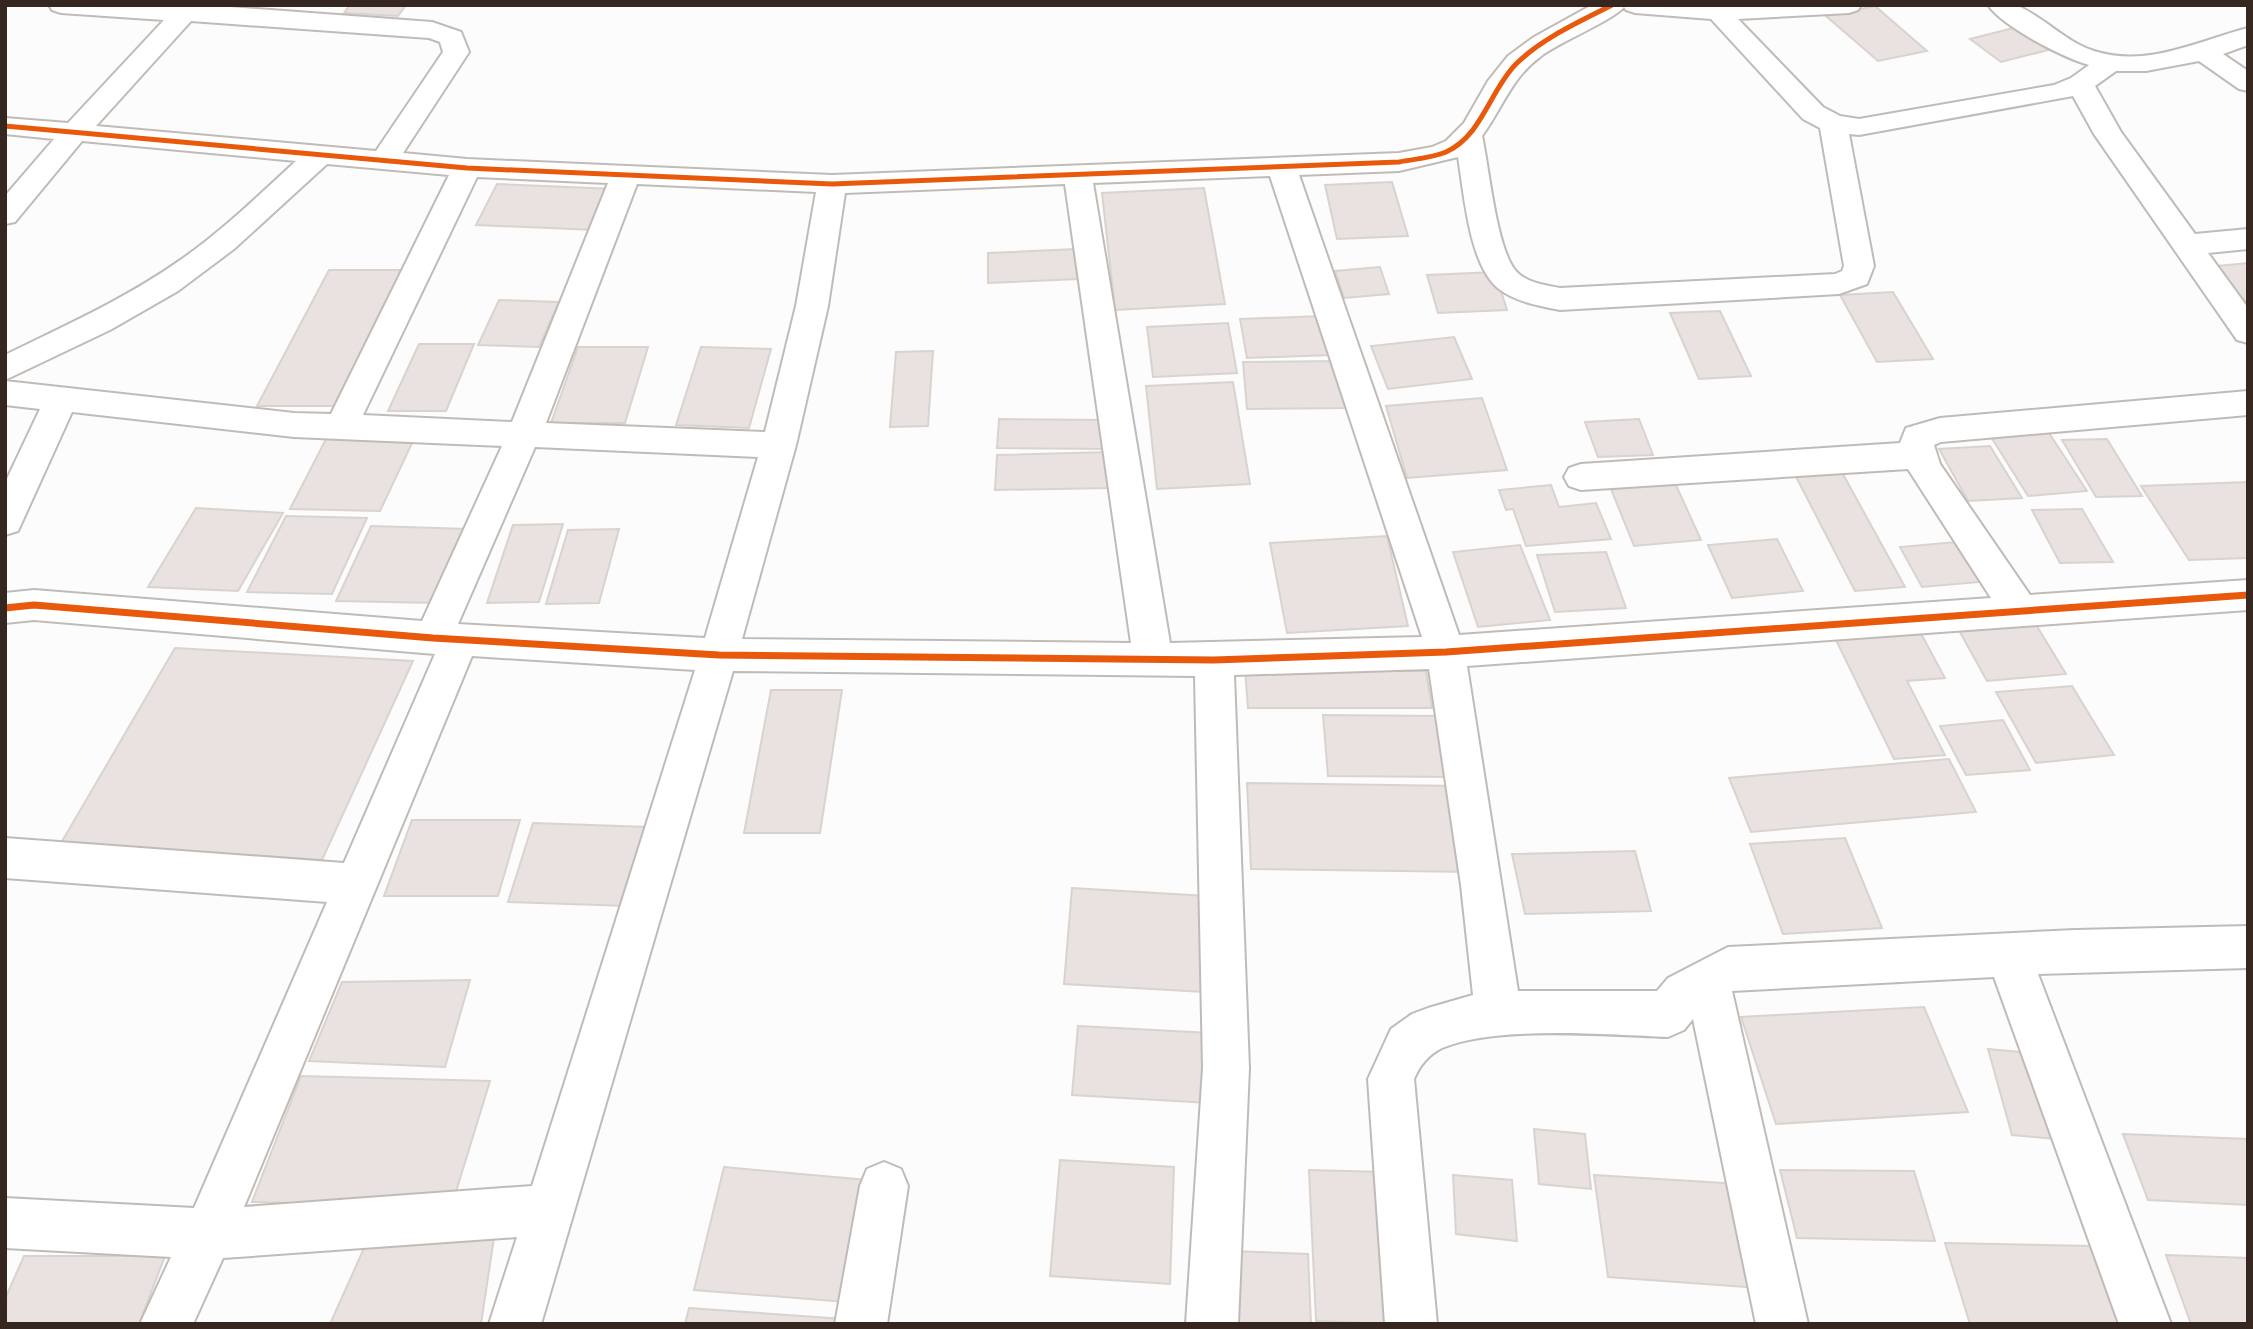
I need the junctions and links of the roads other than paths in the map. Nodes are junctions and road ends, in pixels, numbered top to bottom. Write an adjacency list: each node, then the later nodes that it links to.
1 (61, 5): 6 (street)
2 (1612, 5): 16 (street)
3 (1635, 5): 7 (street)
4 (1849, 5): 7 (street)
5 (2000, 5): 10 (street)
6 (188, 10): 15 (street); 18 (street)
7 (1718, 12): 13 (street)
8 (2248, 36): 9 (street)
9 (2205, 53): 10 (street); 11 (street)
10 (2109, 63): 12 (street)
11 (2248, 83)
12 (2080, 84): 13 (street); 26 (street)
13 (1833, 124): 16 (street)
14 (5, 126): 15 (street)
15 (75, 132): 17 (street); 24 (street)
16 (1468, 133): 20 (street)
17 (319, 156): 18 (street); 28 (street)
18 (383, 162): 19 (street)
19 (467, 168): 21 (street); 32 (street)
20 (1283, 169): 22 (street); 42 (street)
21 (626, 175): 23 (street); 33 (street)
22 (1078, 176): 23 (street); 44 (street)
23 (831, 184): 34 (street)
24 (5, 215)
25 (2248, 239): 26 (street)
26 (2187, 245): 27 (street)
27 (2248, 332)
28 (5, 369)
29 (5, 393): 30 (street)
30 (61, 400): 32 (street); 37 (street)
31 (2248, 403): 35 (street)
32 (341, 427): 33 (street)
33 (524, 435): 34 (street); 41 (street)
34 (779, 444): 43 (street)
35 (1919, 455): 36 (street); 40 (street)
36 (1581, 477)
37 (5, 520)
38 (2248, 595): 40 (street)
39 (5, 608): 41 (street)
40 (2019, 610): 42 (street)
41 (447, 639): 43 (street); 47 (street)
42 (1446, 652): 45 (street); 51 (street)
43 (719, 655): 44 (street); 53 (street)
44 (1153, 659): 45 (street)
45 (1214, 660): 59 (street)
46 (5, 858): 47 (street)
47 (356, 884): 55 (street)
48 (2248, 947): 49 (street)
49 (2008, 955): 50 (street); 62 (street)
50 (1707, 981): 51 (street); 61 (street)
51 (1498, 1013): 60 (street)
52 (884, 1186): 58 (street)
53 (550, 1210): 55 (street); 57 (street)
54 (5, 1223): 55 (street)
55 (208, 1234): 56 (street)
56 (166, 1324)
57 (515, 1324)
58 (862, 1324)
59 (1212, 1324)
60 (1411, 1324)
61 (1782, 1324)
62 (2145, 1324)

